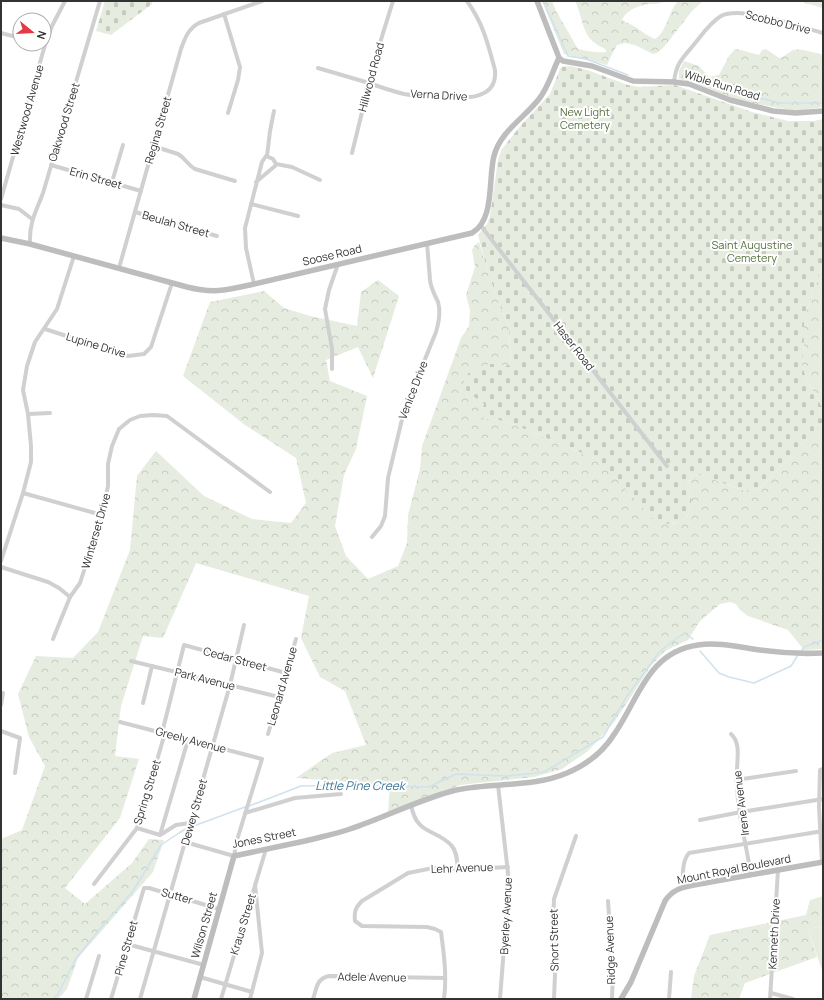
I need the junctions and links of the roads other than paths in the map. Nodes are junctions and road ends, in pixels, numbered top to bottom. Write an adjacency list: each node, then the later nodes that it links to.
1 (65, 1): 8 (street, Westwood Avenue)
2 (100, 1): 25 (street, Oakwood Street)
3 (262, 1): 7 (street, Regina Street)
4 (392, 1): 16 (street, Hillwood Road)
5 (467, 1): 16 (street, Verna Drive)
6 (538, 1): 13 (street)
7 (224, 14): 19 (street); 21 (street, Regina Street)
8 (52, 26)
9 (1, 33): 11 (street)
10 (823, 33): 15 (street, Scobbo Drive)
11 (12, 36)
12 (42, 52): 31 (street, Westwood Avenue)
13 (559, 58): 15 (street, Wible Run Road); 37 (street)
14 (318, 68): 16 (street, Verna Drive)
15 (674, 82): 18 (street, Wible Run Road)
16 (369, 83): 22 (street, Hillwood Road)
17 (274, 111): 23 (street)
18 (823, 111)
19 (228, 113)
20 (123, 145): 28 (street)
21 (154, 146): 27 (street); 30 (street, Regina Street)
22 (352, 153)
23 (267, 156): 24 (street); 29 (street)
24 (276, 164): 26 (street); 29 (street)
25 (51, 165): 28 (street, Erin Street); 36 (street, Oakwood Street)
26 (320, 180)
27 (235, 181)
28 (112, 182): 30 (street, Erin Street)
29 (256, 182): 32 (street)
30 (141, 191): 34 (street, Regina Street)
31 (1, 199)
32 (251, 204): 35 (street); 46 (street)
33 (1, 205): 36 (street)
34 (135, 212): 38 (street, Beulah Street); 44 (street, Regina Street)
35 (298, 216)
36 (32, 219): 41 (street, Oakwood Street)
37 (481, 226): 40 (street, Soose Road); 51 (street, Haser Road)
38 (217, 236)
39 (1, 238): 41 (street, Soose Road)
40 (428, 243): 43 (street, Soose Road); 55 (street, Venice Drive)
41 (30, 244): 42 (street, Soose Road)
42 (74, 256): 44 (street, Soose Road); 47 (street)
43 (338, 264): 46 (street, Soose Road); 48 (street)
44 (119, 268): 45 (street, Soose Road)
45 (172, 283): 46 (street, Soose Road); 47 (street, Lupine Drive)
46 (254, 284)
47 (45, 329): 50 (street)
48 (332, 369)
49 (50, 413): 50 (street)
50 (28, 414): 53 (street)
51 (667, 466)
52 (270, 492): 54 (street, Winterset Drive)
53 (23, 493): 54 (street); 56 (street)
54 (102, 515): 58 (street, Winterset Drive)
55 (372, 537)
56 (1, 561)
57 (1, 567): 58 (street)
58 (70, 597): 60 (street, Winterset Drive)
59 (244, 625): 64 (street, Dewey Street)
60 (53, 639)
61 (296, 639): 68 (street, Leonard Avenue)
62 (184, 645): 64 (street, Cedar Street); 67 (street, Spring Street)
63 (823, 653): 85 (street, Jones Street)
64 (236, 659): 68 (street, Cedar Street); 69 (street, Dewey Street)
65 (132, 661): 66 (street, Park Avenue)
66 (152, 666): 67 (street, Park Avenue); 72 (street)
67 (177, 672): 69 (street, Park Avenue); 76 (street, Spring Street)
68 (286, 673): 71 (street, Leonard Avenue)
69 (230, 685): 71 (street, Park Avenue); 80 (street, Dewey Street)
70 (1, 693): 73 (street)
71 (279, 697): 77 (street, Leonard Avenue)
72 (143, 702)
73 (1, 705)
74 (120, 722): 76 (street, Greely Avenue)
75 (1, 731): 83 (street)
76 (163, 733): 79 (street, Greely Avenue); 93 (street, Spring Street)
77 (268, 734)
78 (731, 734): 84 (street, Irene Avenue)
79 (188, 740): 80 (street, Greely Avenue); 95 (street)
80 (212, 746): 89 (street, Greely Avenue); 92 (street, Dewey Street)
81 (823, 769): 87 (street)
82 (796, 770): 84 (street)
83 (15, 773)
84 (736, 780): 90 (street, Irene Avenue)
85 (498, 785): 88 (street, Jones Street); 102 (street, Byerley Avenue)
86 (341, 794): 89 (street)
87 (821, 800): 90 (street); 94 (street)
88 (411, 805): 99 (street, Jones Street); 103 (street)
89 (246, 811): 100 (street)
90 (741, 812): 91 (street); 98 (street, Irene Avenue)
91 (700, 820)
92 (190, 823): 95 (street); 97 (street, Dewey Street)
93 (137, 828): 95 (street); 107 (street, Spring Street)
94 (822, 831): 98 (street); 101 (street)
95 (160, 835)
96 (576, 836): 133 (street, Short Street)
97 (185, 842): 100 (street, Jones Street); 109 (street, Dewey Street)
98 (746, 843): 105 (street, Irene Avenue); 108 (street)
99 (266, 849): 100 (street, Jones Street); 106 (street, Kraus Street)
100 (234, 856): 112 (street, Wilson Street)
101 (822, 862): 104 (street, Mount Royal Boulevard)
102 (508, 866): 103 (street, Lehr Avenue); 132 (street, Byerley Avenue)
103 (458, 868): 119 (street, Lehr Avenue)
104 (778, 870): 105 (street, Mount Royal Boulevard); 122 (street, Kenneth Drive)
105 (751, 875): 108 (street, Mount Royal Boulevard)
106 (255, 883): 120 (street, Kraus Street); 121 (street)
107 (94, 884)
108 (684, 887): 123 (street, Mount Royal Boulevard)
109 (170, 894): 110 (street, Sutter); 112 (street, Sutter); 114 (street, Dewey Street)
110 (140, 897): 113 (street, Pine Street)
111 (608, 901): 134 (street, Ridge Avenue)
112 (219, 909): 116 (street, Wilson Street)
113 (127, 944): 114 (street); 125 (street, Pine Street)
114 (154, 952): 116 (street); 126 (street, Dewey Street)
115 (99, 956): 124 (street)
116 (204, 965): 118 (street, Wilson Street)
117 (671, 972): 135 (street)
118 (200, 976): 120 (street); 127 (street, Wilson Street)
119 (445, 978): 130 (street, Adele Avenue); 131 (street, Lehr Avenue)
120 (225, 984): 121 (street); 128 (street, Kraus Street)
121 (252, 992): 129 (street)
122 (771, 993): 136 (street, Kenneth Drive); 137 (street)
123 (622, 998)
124 (86, 999)
125 (111, 999)
126 (140, 999)
127 (194, 999)
128 (220, 999)
129 (250, 999)
130 (313, 999)
131 (444, 999)
132 (500, 999)
133 (554, 999)
134 (612, 999)
135 (670, 999)
136 (770, 999)
137 (793, 999)

